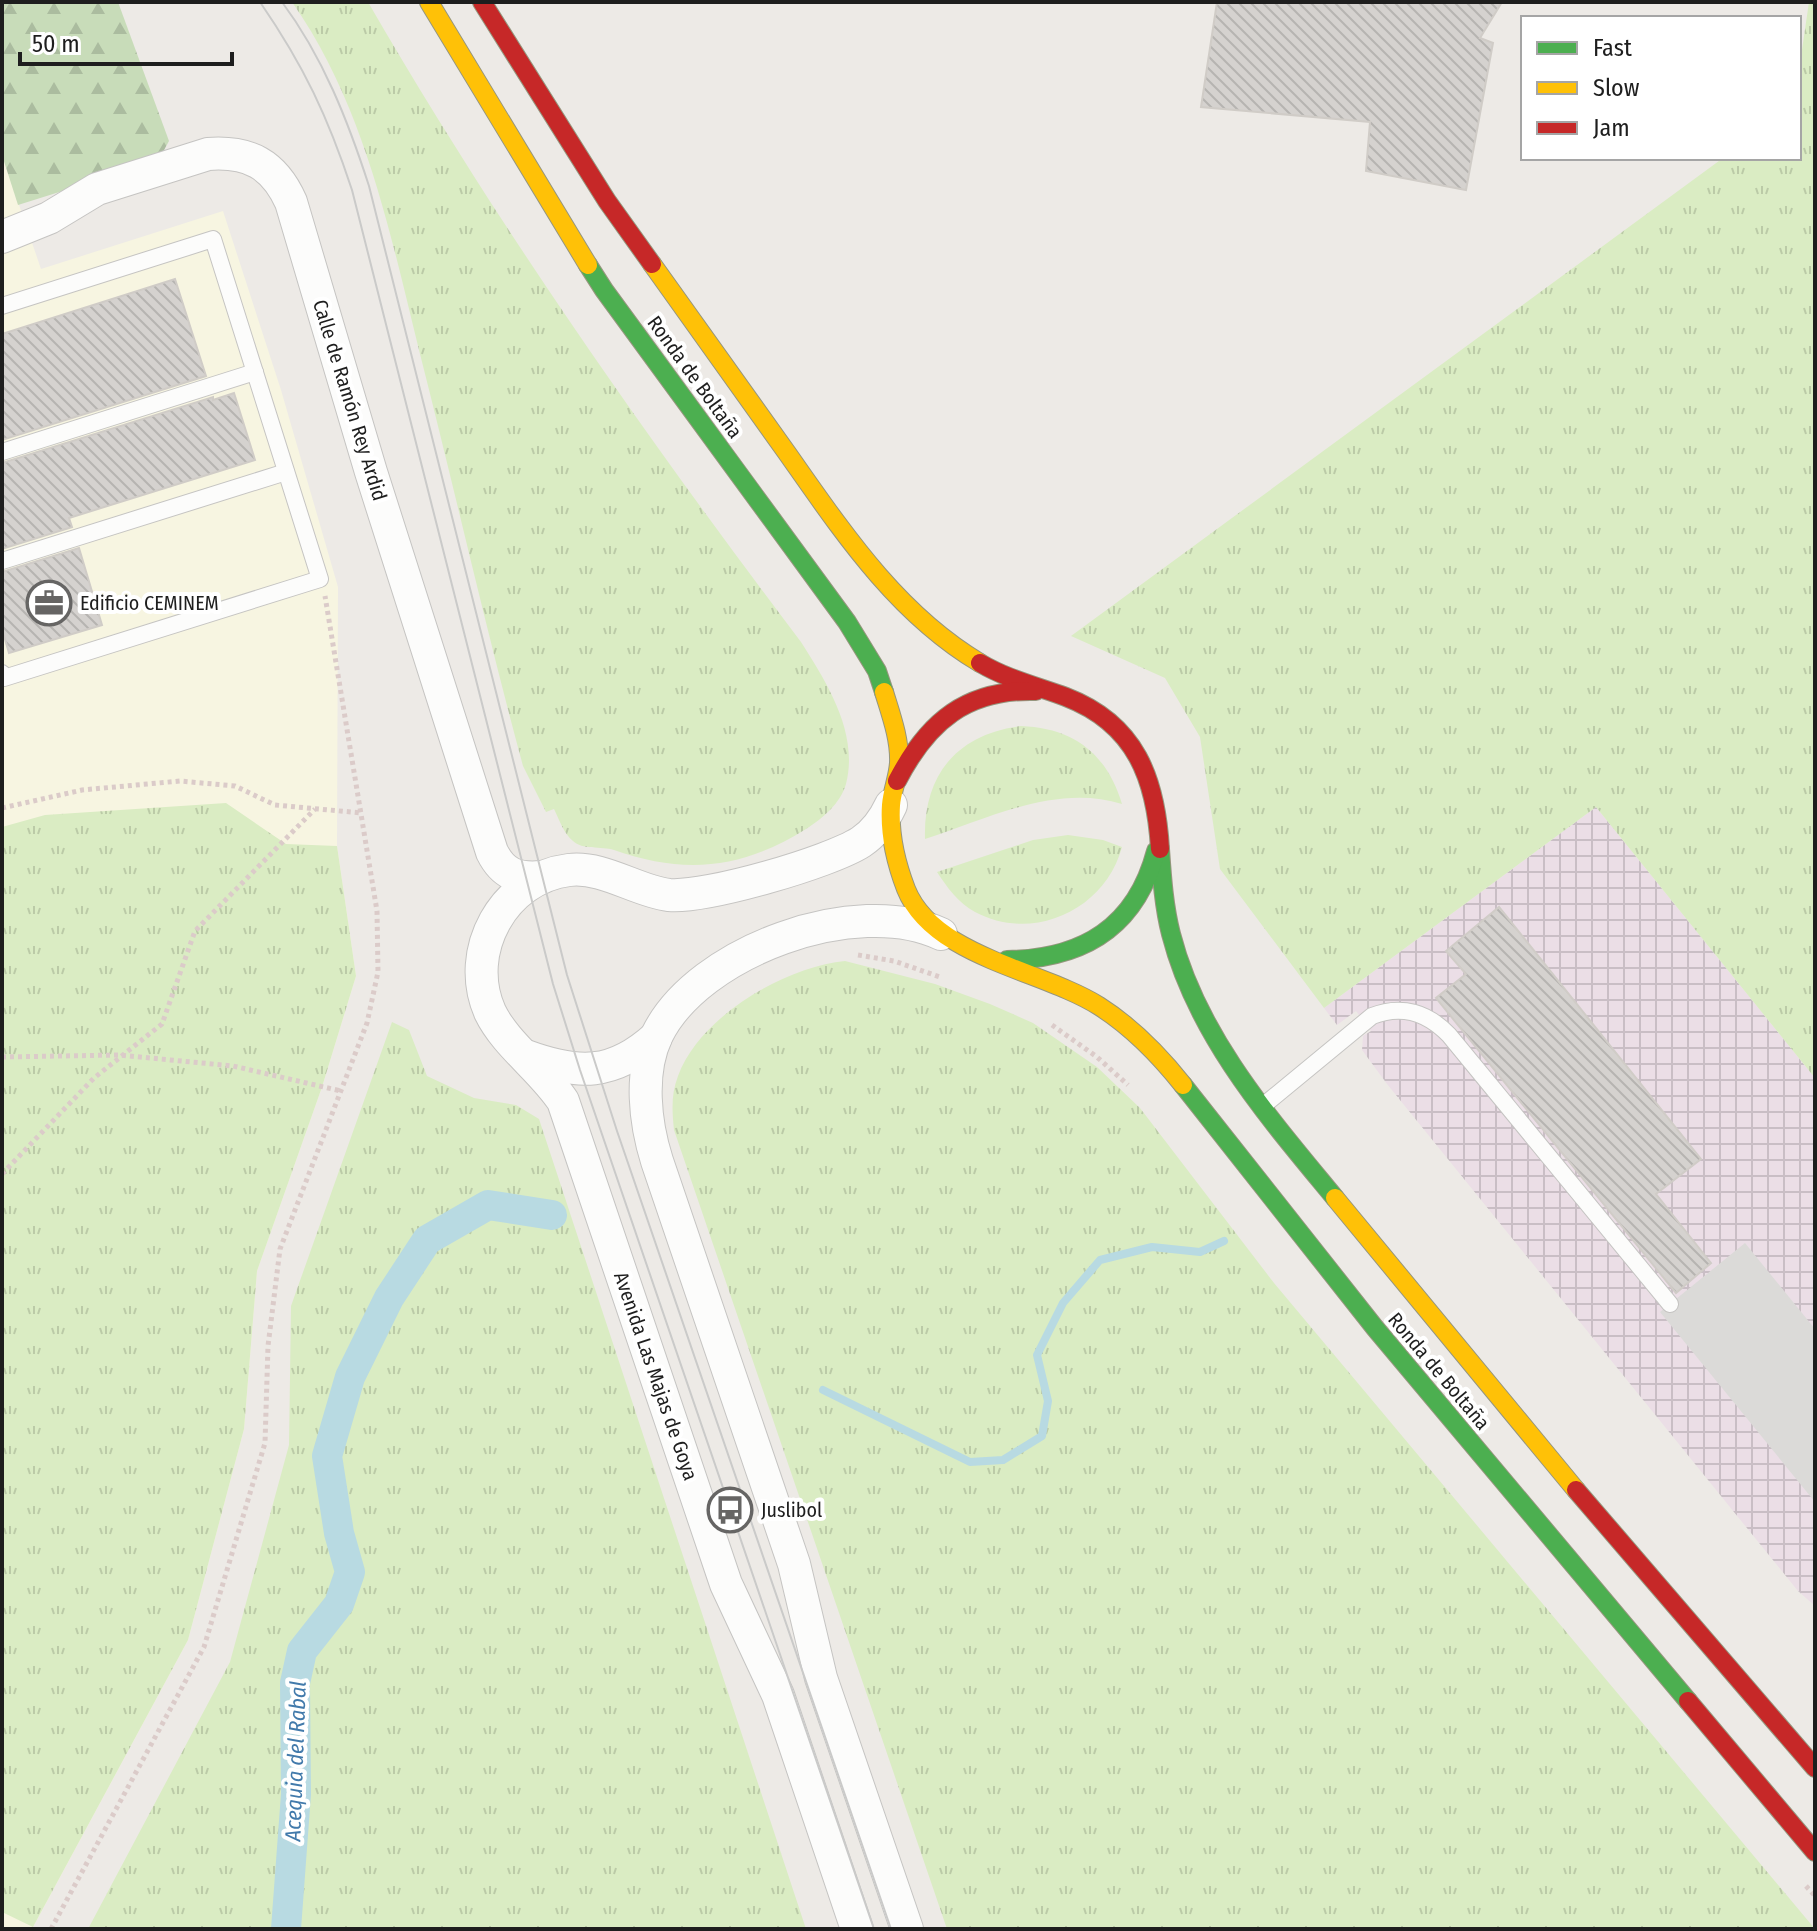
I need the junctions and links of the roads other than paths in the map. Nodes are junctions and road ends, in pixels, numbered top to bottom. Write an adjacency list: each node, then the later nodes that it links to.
1 (429, 2): 11 (main road, Ronda de Boltaña)
2 (482, 2): 10 (main road, Ronda de Boltaña)
3 (2, 237): 13 (street, Calle de Ramón Rey Ardid)
4 (2, 304): 5 (lane)
5 (255, 372): 6 (lane); 7 (lane)
6 (2, 452)
7 (286, 472): 8 (lane); 9 (lane)
8 (2, 561)
9 (2, 673)
10 (1057, 693): 11 (main road, Ronda de Boltaña); 12 (main road, Ronda de Boltaña)
11 (894, 794): 13 (street, Avenida Las Majas de Goya); 14 (main road, Ronda de Boltaña)
12 (1159, 825): 15 (main road, Ronda de Boltaña); 18 (main road, Ronda de Boltaña)
13 (541, 877): 17 (street, Avenida Las Majas de Goya)
14 (943, 934): 15 (main road, Ronda de Boltaña); 16 (street)
15 (999, 959): 21 (main road, Ronda de Boltaña)
16 (656, 1037): 17 (street); 23 (street)
17 (526, 1056): 22 (street, Avenida Las Majas de Goya)
18 (1263, 1105): 19 (lane); 20 (main road, Ronda de Boltaña)
19 (1670, 1304)
20 (1815, 1768)
21 (1815, 1852)
22 (857, 1929)
23 (907, 1929)

